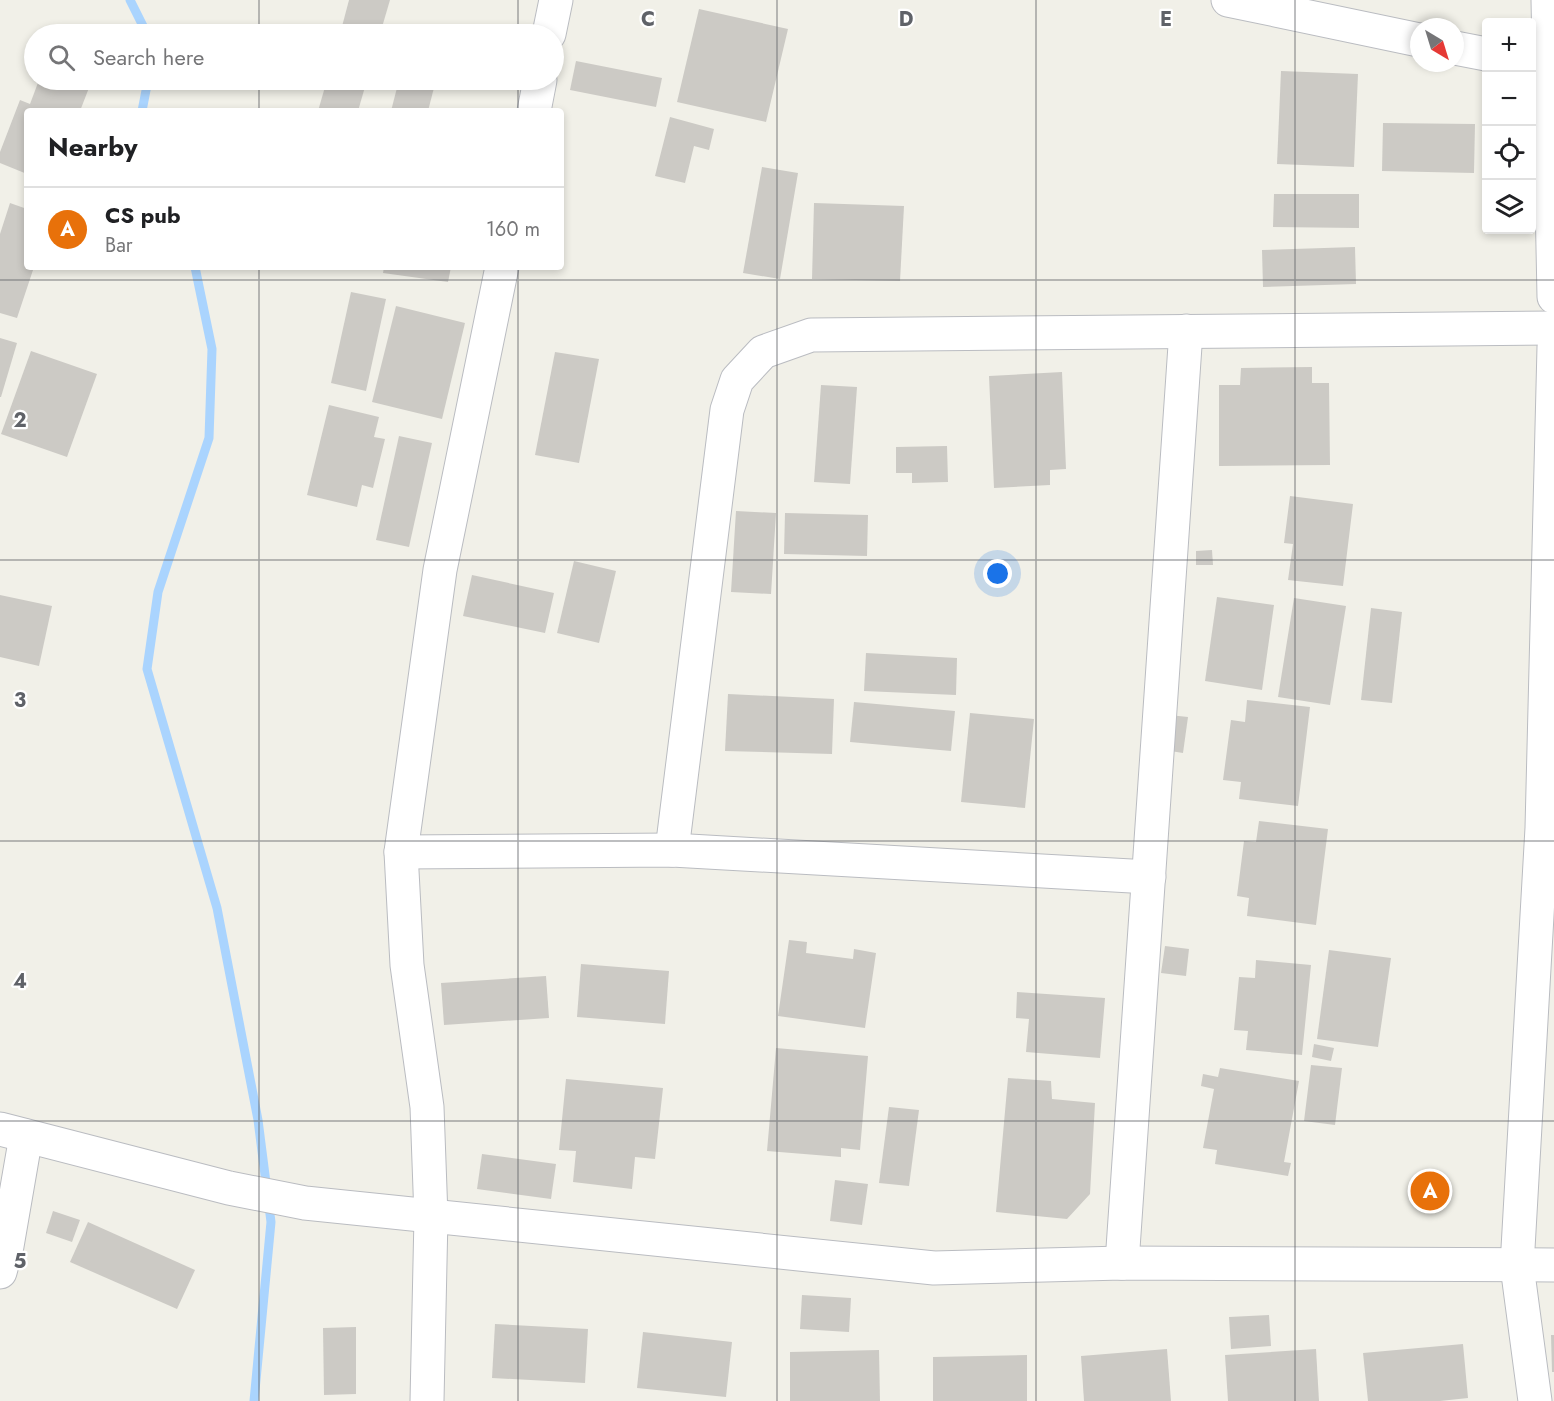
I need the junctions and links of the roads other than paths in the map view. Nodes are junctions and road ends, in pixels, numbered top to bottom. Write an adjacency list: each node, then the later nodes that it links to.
1 (556, 0): 4 (street)
2 (1228, 0): 5 (street)
3 (1548, 0): 8 (street)
4 (551, 24)
5 (1410, 38)
6 (1464, 50): 7 (street)
7 (1482, 53)
8 (1545, 66): 12 (street)
9 (538, 90): 10 (street)
10 (535, 108)
11 (501, 270): 18 (street)
12 (1554, 297)
13 (1554, 328): 14 (street)
14 (1186, 331): 17 (street); 19 (street)
15 (1554, 347): 16 (street)
16 (1548, 828): 24 (street)
17 (672, 850): 18 (street); 19 (street)
18 (401, 852): 21 (street)
19 (1149, 877): 22 (street)
20 (13, 1132): 21 (street); 25 (street)
21 (431, 1217): 22 (street); 26 (street)
22 (1122, 1263): 24 (street)
23 (1554, 1265): 24 (street)
24 (1517, 1266): 27 (street)
25 (0, 1272)
26 (427, 1401)
27 (1535, 1401)

